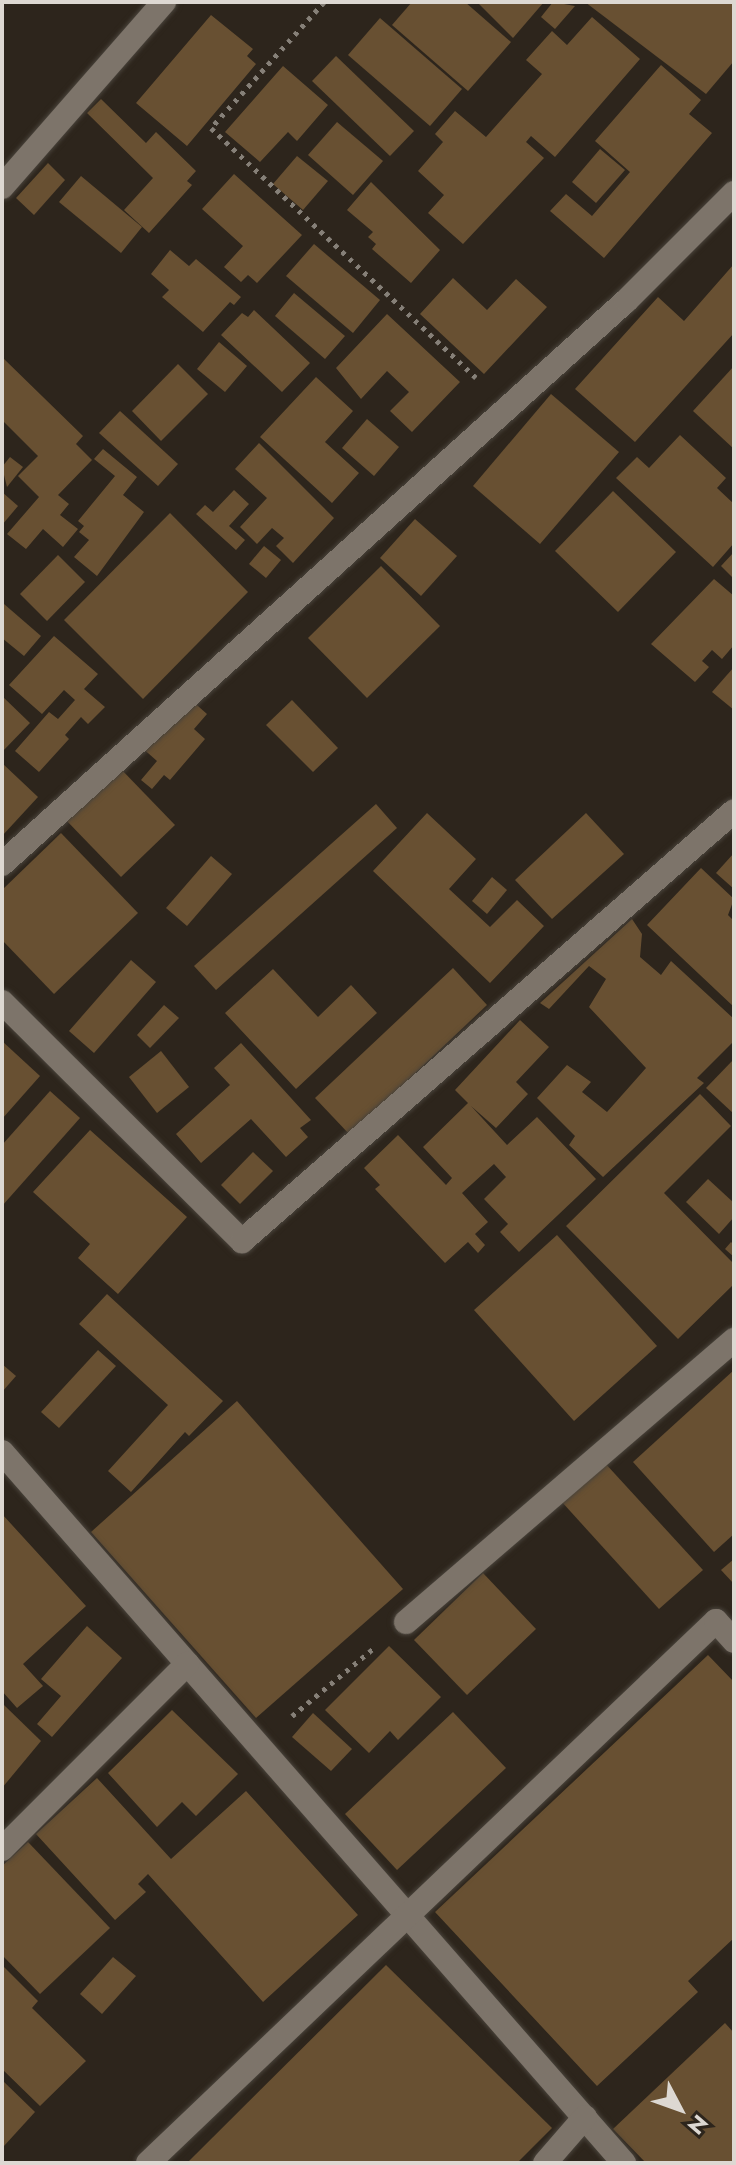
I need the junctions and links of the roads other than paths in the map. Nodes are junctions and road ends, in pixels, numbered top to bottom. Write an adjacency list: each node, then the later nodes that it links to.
1 (164, 2): 2 (street)
2 (2, 187)
3 (734, 193): 5 (street)
4 (734, 811): 6 (street)
5 (2, 864)
6 (2, 1002)
7 (734, 1340): 9 (street)
8 (2, 1452): 11 (street)
9 (406, 1622)
10 (734, 1641): 13 (street)
11 (187, 1664): 12 (street); 13 (street)
12 (2, 1849)
13 (409, 1917): 14 (street); 15 (street)
14 (585, 2117): 16 (street); 17 (street)
15 (148, 2163)
16 (545, 2163)
17 (624, 2163)

